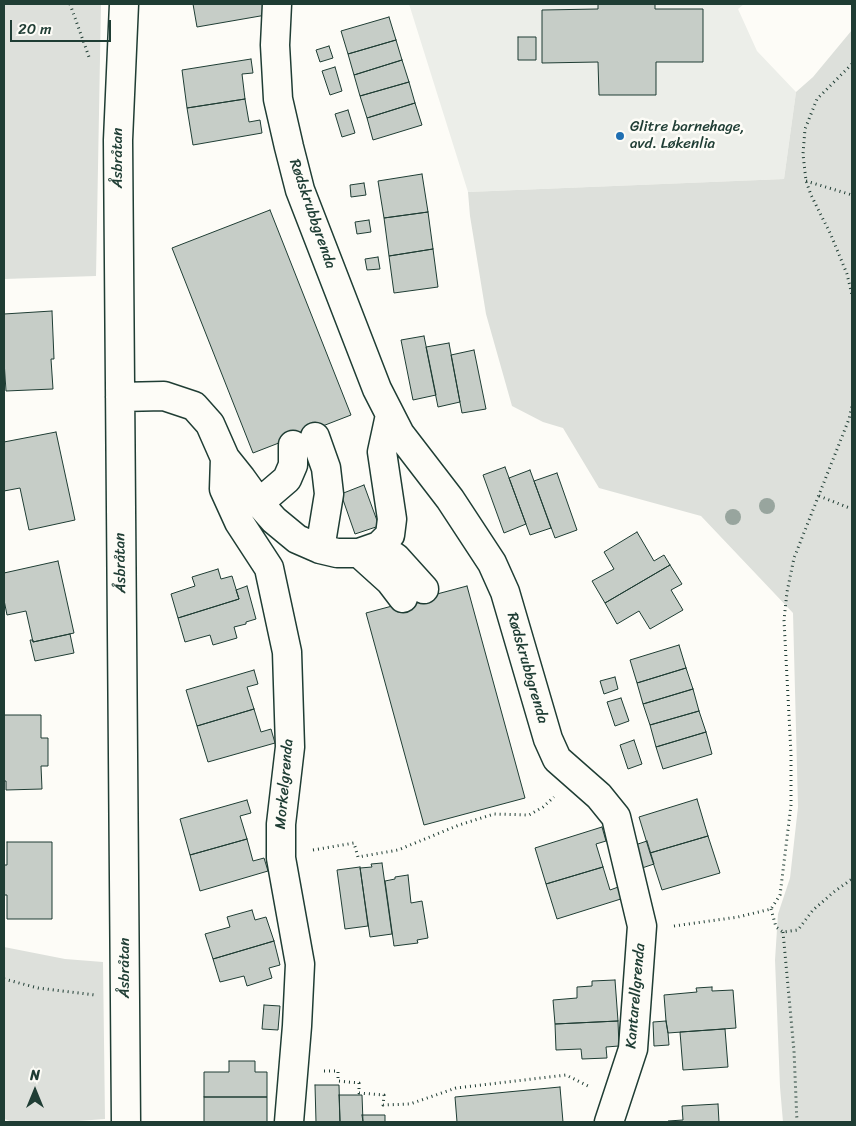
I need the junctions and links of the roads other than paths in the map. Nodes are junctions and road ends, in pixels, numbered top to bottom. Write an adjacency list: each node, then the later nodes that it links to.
1 (124, 4): 3 (street, Åsbråtan)
2 (277, 4): 4 (street, Rødskrubbgrenda)
3 (120, 397): 5 (street); 12 (street, Åsbråtan)
4 (390, 415): 8 (street); 10 (street, Rødskrubbgrenda)
5 (225, 458): 6 (street); 13 (street, Morkelgrenda)
6 (259, 503): 7 (street); 7 (street)
7 (320, 549): 8 (street)
8 (369, 549): 9 (street)
9 (413, 594)
10 (642, 926): 11 (street, Kantarellgrenda)
11 (613, 1112)
12 (126, 1122)
13 (289, 1122)

